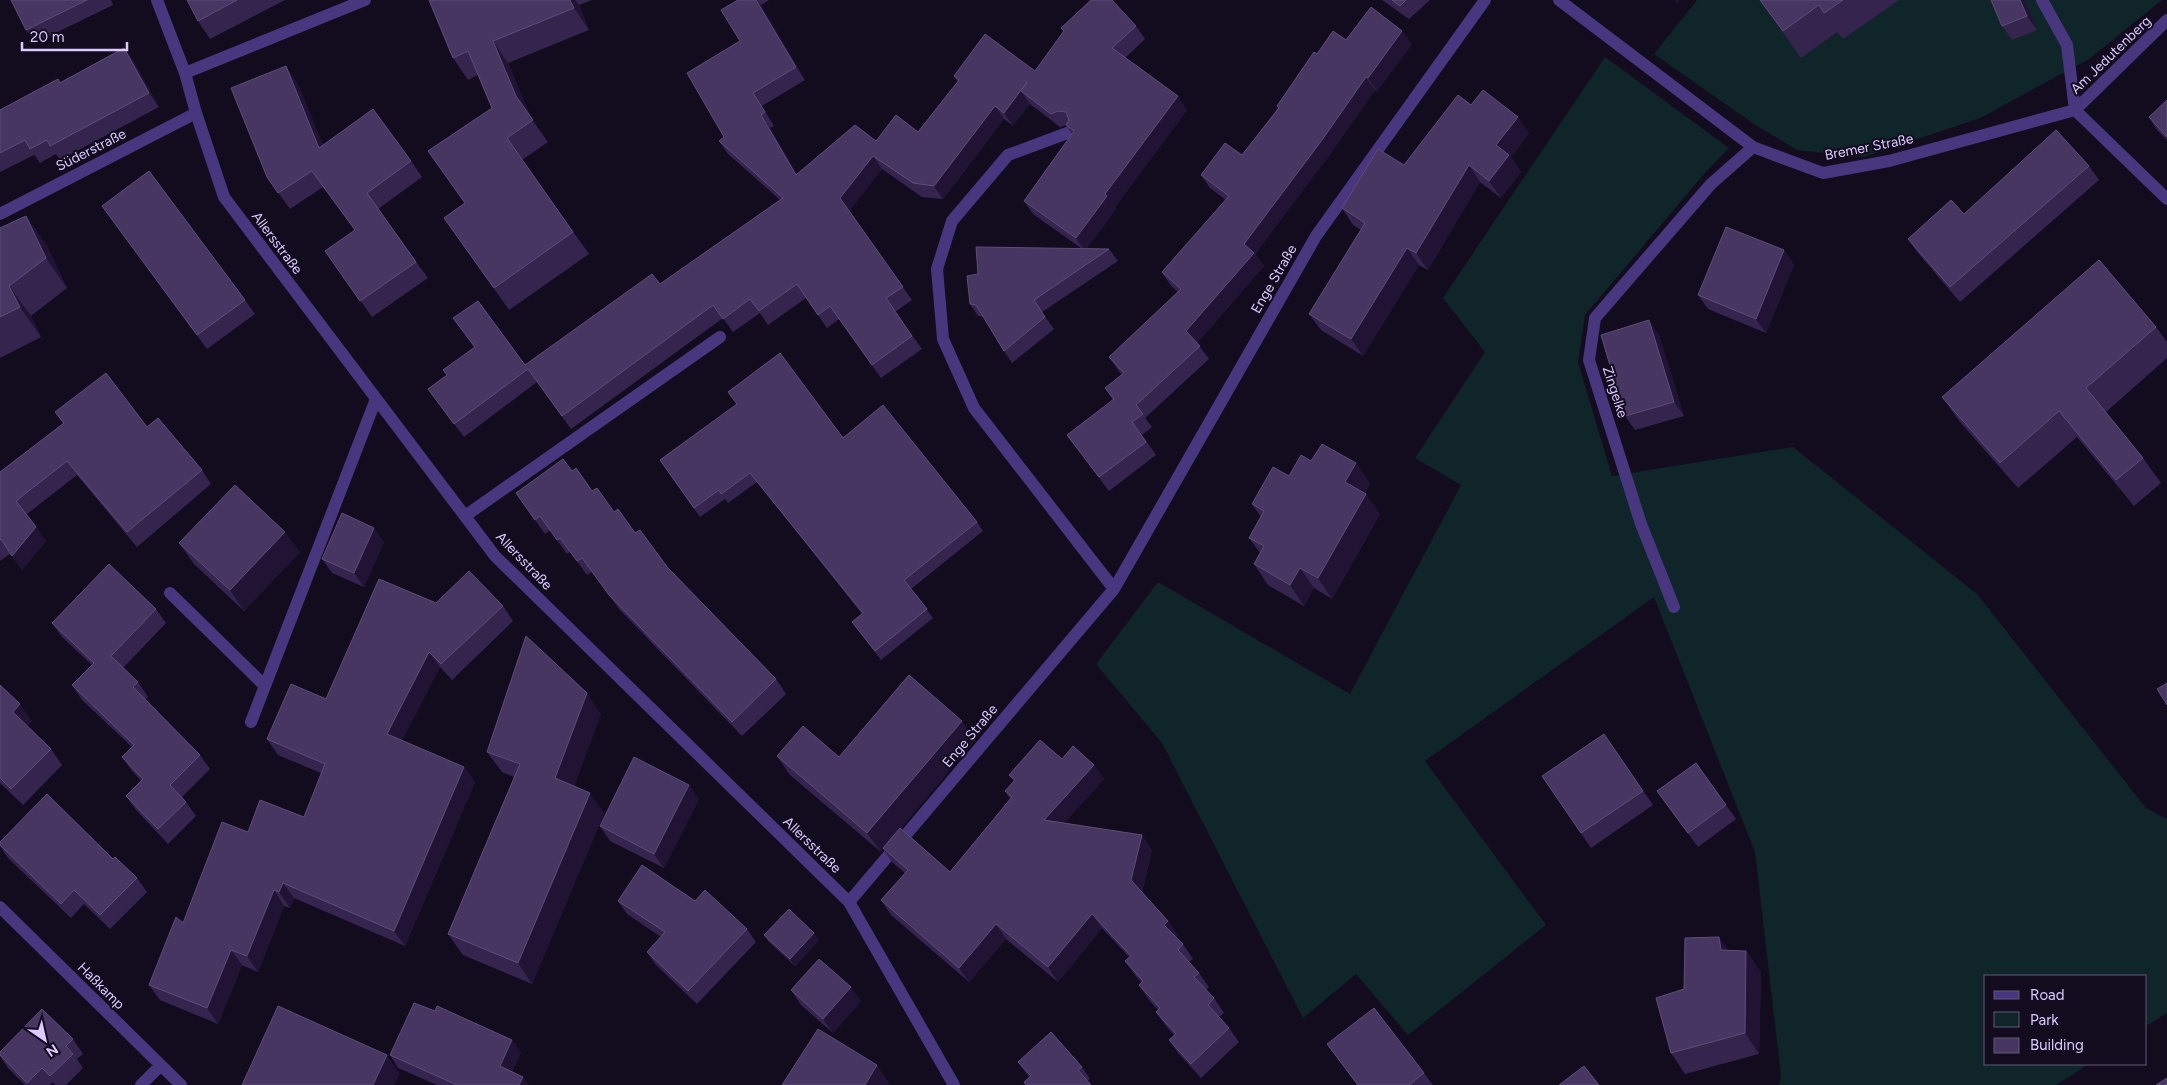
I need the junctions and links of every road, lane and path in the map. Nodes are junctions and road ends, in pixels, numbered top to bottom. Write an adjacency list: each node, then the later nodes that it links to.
1 (157, 0): 7 (street, Allersstraße)
2 (365, 0): 7 (street)
3 (1485, 0): 17 (street, Enge Straße)
4 (1559, 0): 11 (street, Bremer Straße)
5 (2042, 0): 8 (street)
6 (2167, 20): 8 (street, Am Jedutenberg)
7 (185, 73): 9 (street, Allersstraße)
8 (2076, 110): 11 (street, Bremer Straße); 12 (street)
9 (196, 113): 13 (street, Süderstraße); 15 (street, Allersstraße)
10 (1070, 132): 17 (street)
11 (1753, 146): 19 (street, Zingelke)
12 (2167, 199)
13 (0, 214)
14 (720, 337): 16 (street)
15 (376, 399): 16 (street, Allersstraße); 20 (street)
16 (465, 516): 22 (street, Allersstraße)
17 (1114, 589): 22 (street, Enge Straße)
18 (170, 593): 20 (street)
19 (1674, 608)
20 (265, 686): 21 (street)
21 (251, 722)
22 (849, 902): 27 (street, Allersstraße)
23 (0, 907): 24 (street, Haßkamp)
24 (160, 1066): 25 (street); 26 (street, Haßkamp)
25 (141, 1085)
26 (181, 1085)
27 (954, 1085)

